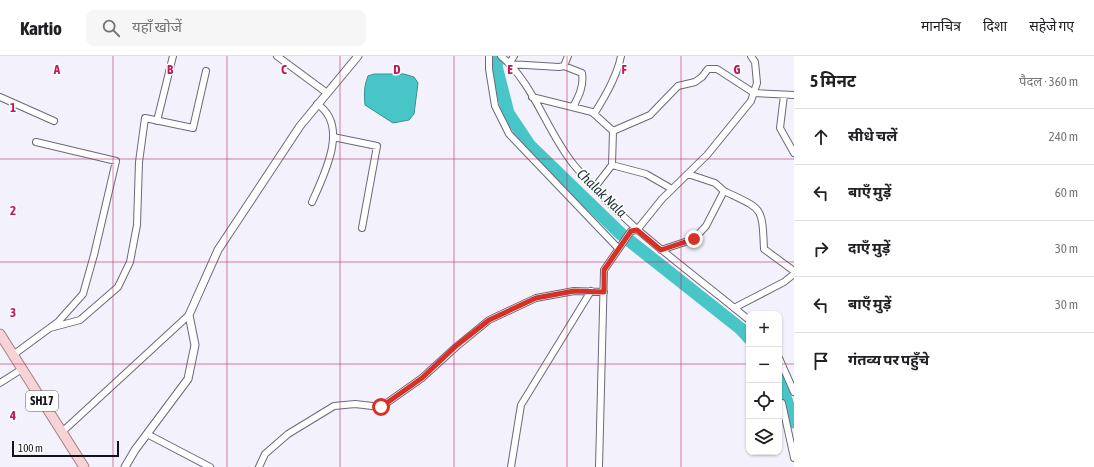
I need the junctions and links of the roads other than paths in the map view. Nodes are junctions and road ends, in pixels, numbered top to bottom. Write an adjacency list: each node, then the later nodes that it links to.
1 (173, 56): 22 (street)
2 (277, 56): 12 (street)
3 (358, 56): 12 (street)
4 (489, 56): 35 (street)
5 (514, 56): 9 (street)
6 (568, 56): 10 (street)
7 (621, 56): 20 (street)
8 (751, 56): 13 (street)
9 (506, 60): 10 (street); 17 (street)
10 (564, 66): 19 (street)
11 (206, 71): 22 (street)
12 (327, 92): 18 (street)
13 (754, 93): 14 (street); 23 (street); 28 (street)
14 (784, 95): 15 (street); 26 (street)
15 (794, 95)
16 (0, 97): 21 (street)
17 (532, 97): 19 (street); 29 (street)
18 (317, 104): 24 (street); 41 (street)
19 (573, 107): 20 (street)
20 (594, 114): 23 (street)
21 (54, 121)
22 (157, 121): 43 (street)
23 (613, 131): 27 (street)
24 (333, 136): 32 (street); 33 (street)
25 (36, 142): 43 (street)
26 (794, 153)
27 (612, 165): 29 (street); 30 (street)
28 (688, 174): 30 (street); 31 (street)
29 (595, 187): 34 (street)
30 (672, 189): 34 (street)
31 (724, 191): 36 (street); 37 (street)
32 (312, 202)
33 (362, 228)
34 (634, 231): 35 (street); 36 (street)
35 (620, 246): 39 (street)
36 (661, 250): 40 (street)
37 (793, 275): 40 (street)
38 (591, 291): 39 (street); 57 (street); 58 (street)
39 (604, 292): 59 (street)
40 (734, 308): 42 (street)
41 (189, 315): 51 (street); 52 (street)
42 (746, 318)
43 (50, 328): 45 (street)
44 (0, 334): 45 (main road, SH17)
45 (13, 355): 47 (main road, SH17)
46 (782, 365): 49 (street)
47 (22, 369): 48 (street); 51 (main road, SH17)
48 (0, 382)
49 (794, 392)
50 (782, 403): 53 (street)
51 (62, 432): 54 (main road, SH17)
52 (147, 434): 55 (street); 56 (street)
53 (794, 458)
54 (84, 467)
55 (125, 467)
56 (210, 467)
57 (259, 467)
58 (511, 467)
59 (599, 467)

